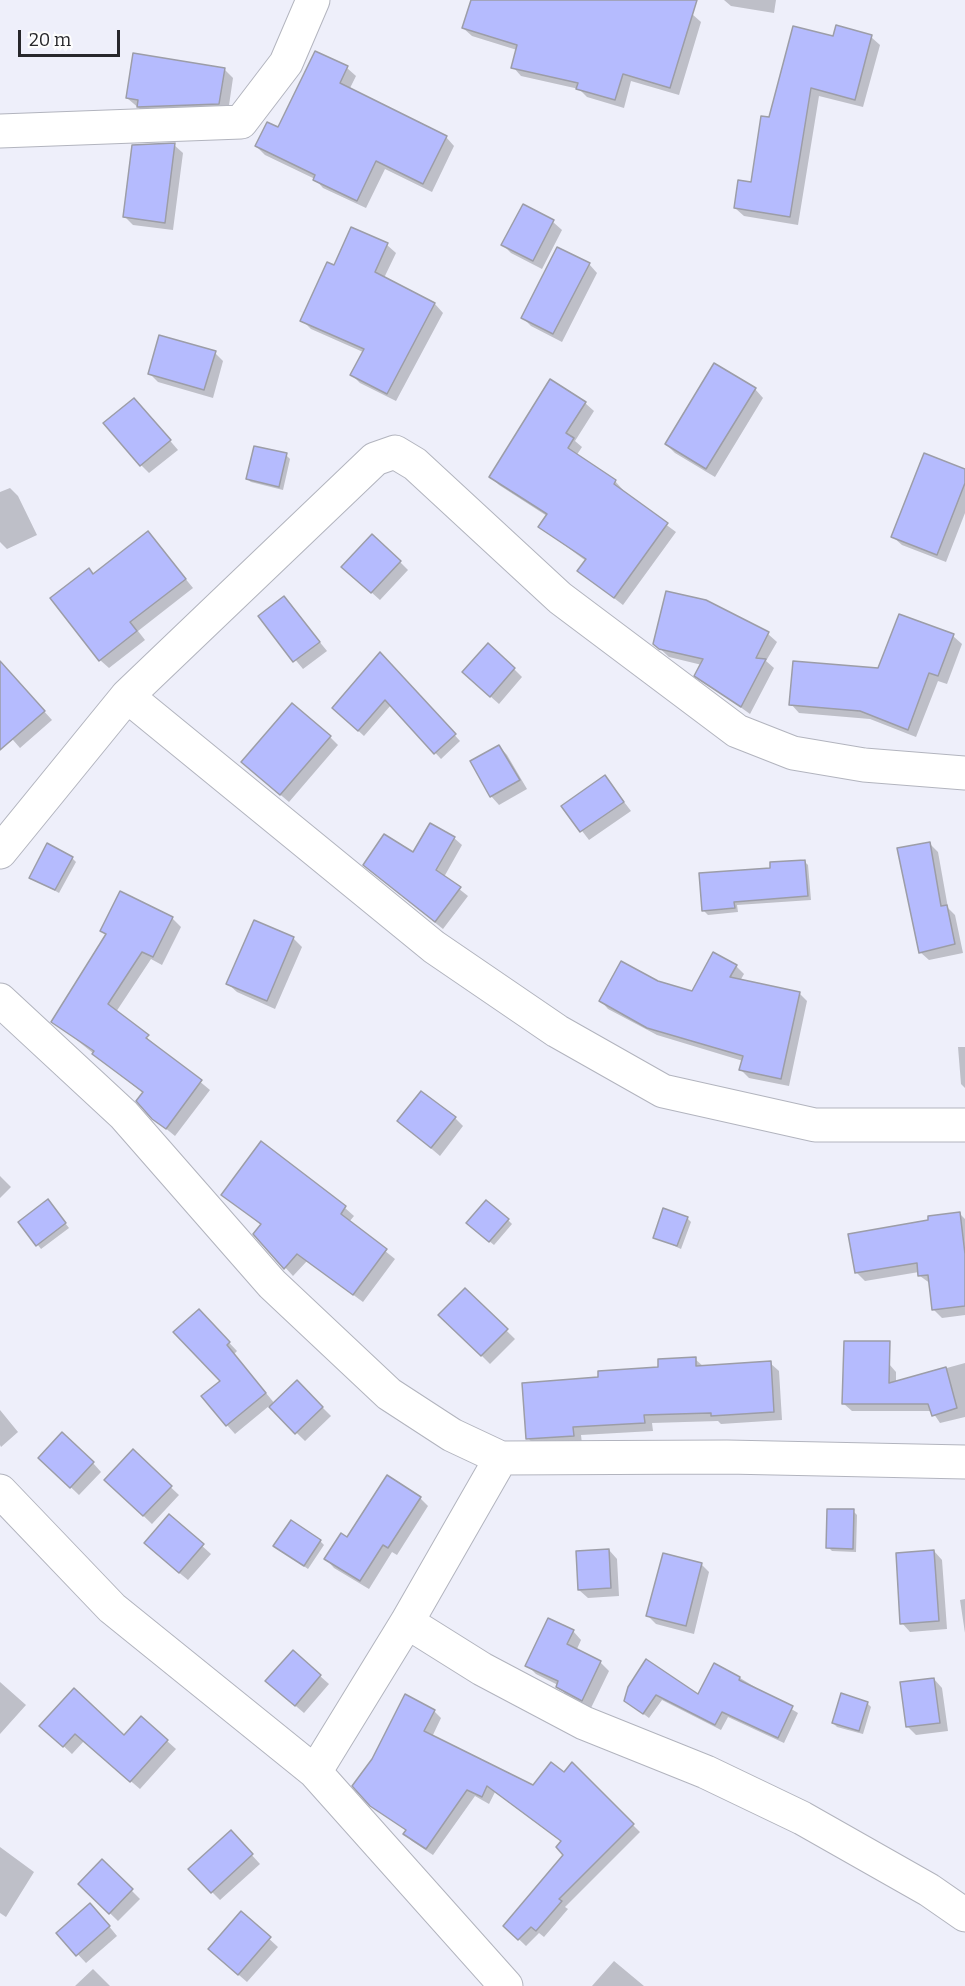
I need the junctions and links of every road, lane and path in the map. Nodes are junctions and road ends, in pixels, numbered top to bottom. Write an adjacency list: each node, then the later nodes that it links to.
1 (313, 0): 2 (street)
2 (0, 131)
3 (127, 696): 4 (street); 5 (street); 7 (street)
4 (965, 773)
5 (0, 852)
6 (0, 1000): 8 (street)
7 (965, 1125)
8 (501, 1458): 9 (street); 11 (street)
9 (965, 1462)
10 (0, 1491): 12 (street)
11 (407, 1622): 12 (street); 13 (street)
12 (315, 1772): 14 (street)
13 (965, 1915)
14 (506, 1986)

